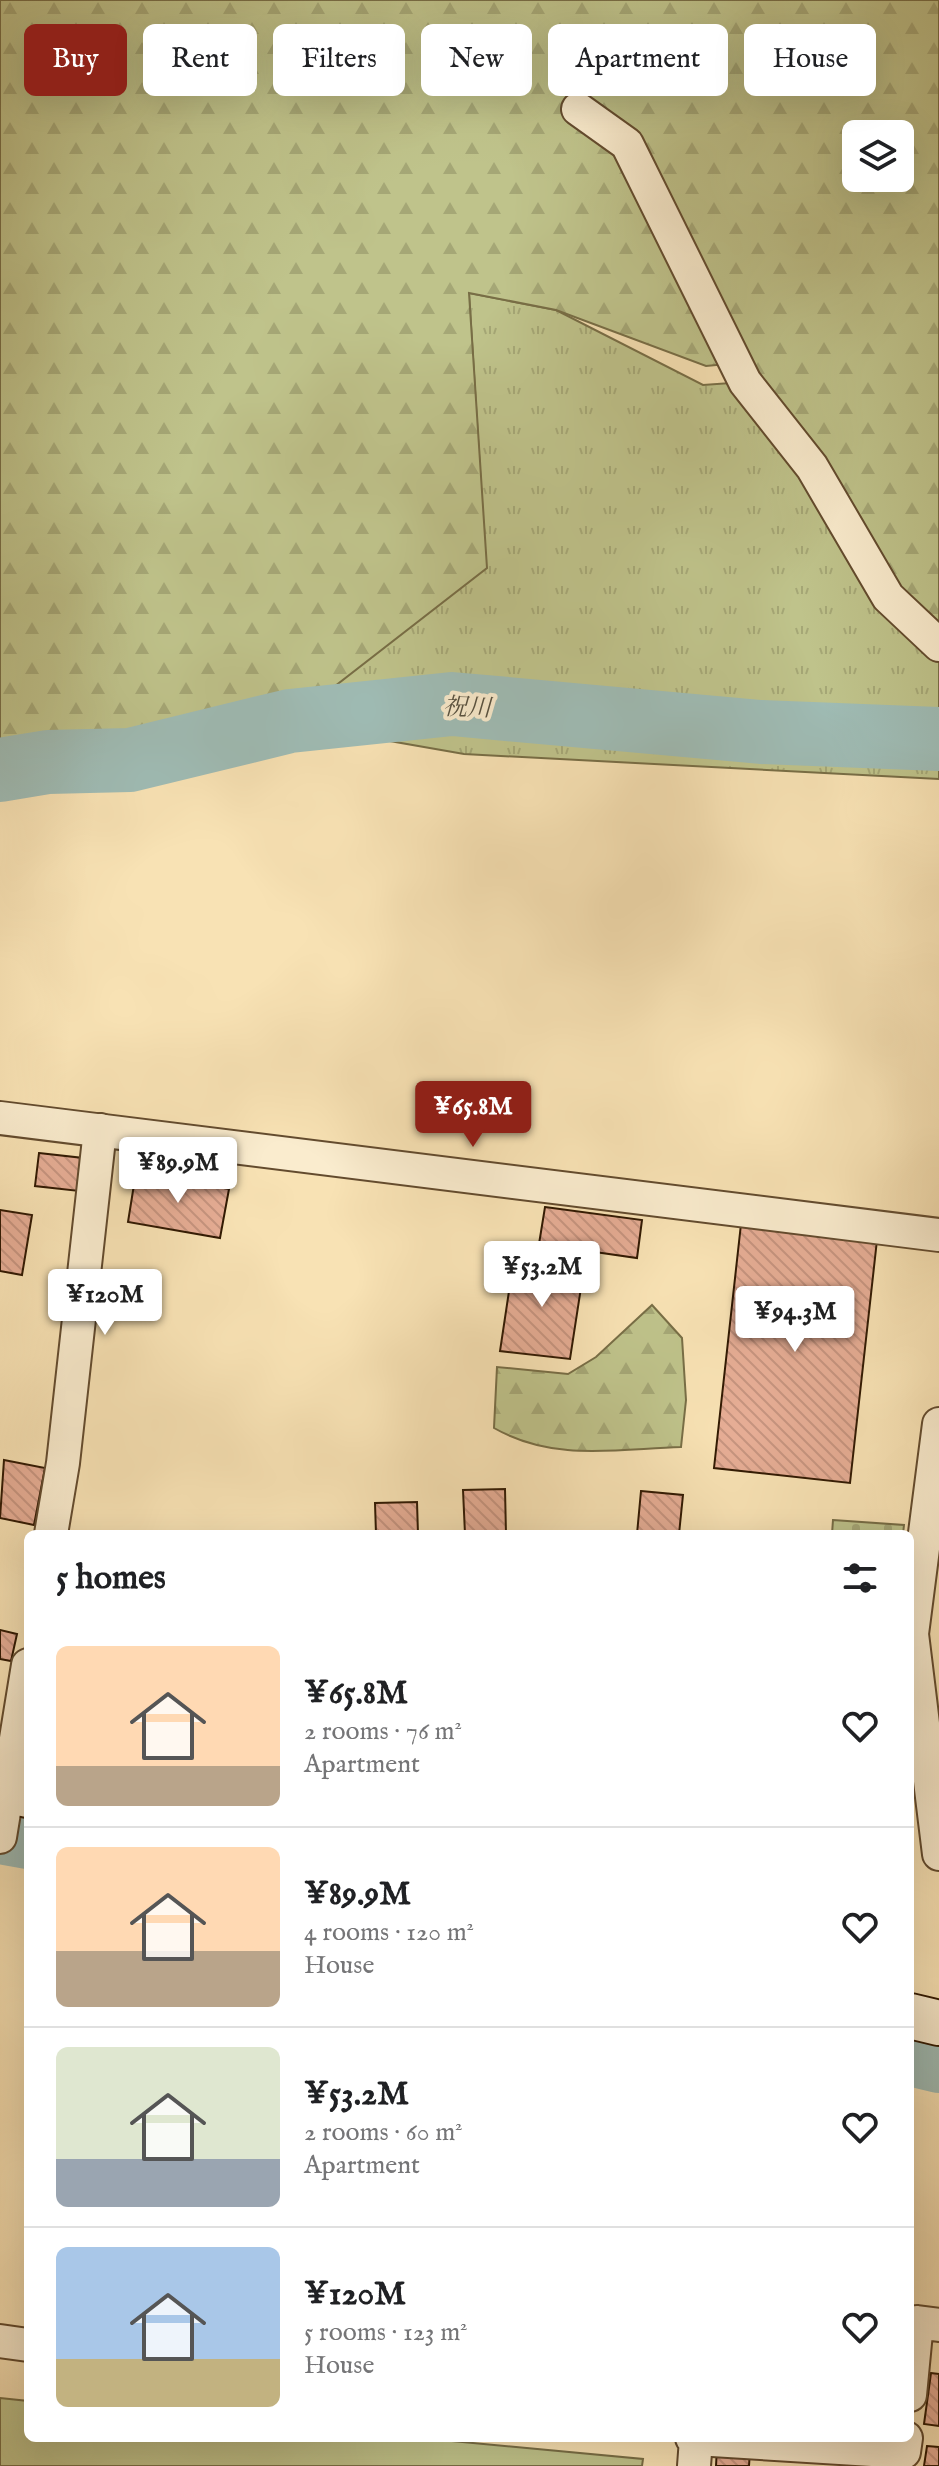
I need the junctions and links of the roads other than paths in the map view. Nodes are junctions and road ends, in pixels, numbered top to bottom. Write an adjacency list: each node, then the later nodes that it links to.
1 (578, 109): 2 (street)
2 (939, 645)
3 (0, 1118): 4 (street)
4 (100, 1130): 5 (street); 7 (street)
5 (939, 1235)
6 (939, 1424): 8 (street)
7 (52, 1530)
8 (914, 1618)
9 (914, 1650): 13 (street)
10 (24, 1695): 11 (street)
11 (11, 1792): 12 (street)
12 (0, 1837)
13 (939, 1854)
14 (914, 2017): 15 (street)
15 (939, 2023)
16 (939, 2325): 19 (street)
17 (0, 2341): 18 (street)
18 (24, 2344)
19 (914, 2353)
20 (694, 2442): 23 (street)
21 (754, 2442): 22 (street)
22 (905, 2442)
23 (694, 2466)

